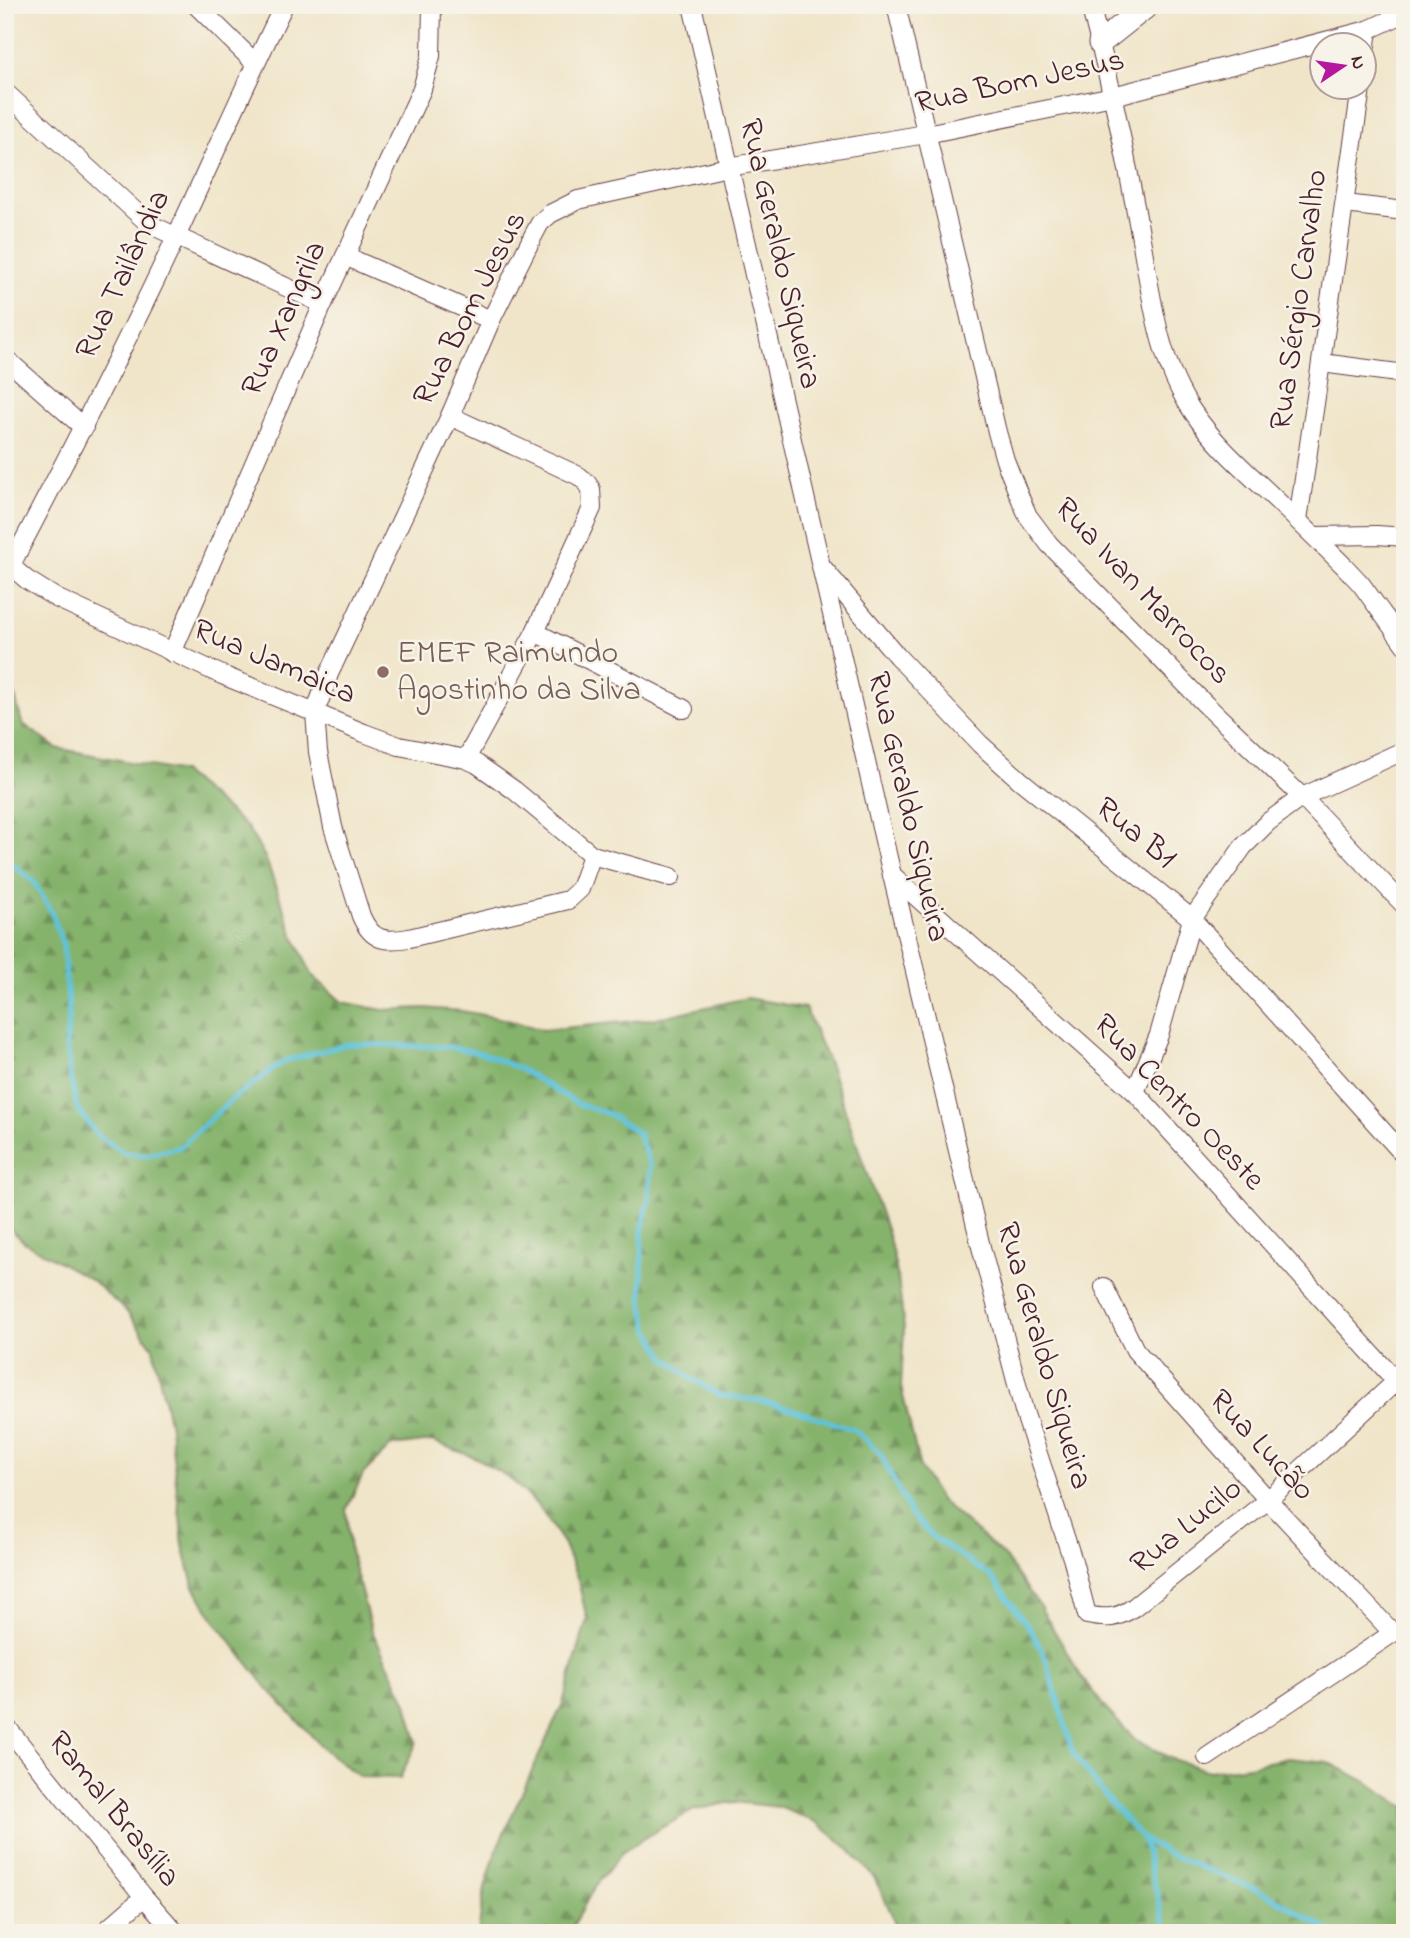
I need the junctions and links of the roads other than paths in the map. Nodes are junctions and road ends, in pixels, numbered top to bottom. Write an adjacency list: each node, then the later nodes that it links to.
1 (196, 5): 11 (street)
2 (284, 5): 11 (street, Rua Tailândia)
3 (432, 5): 20 (street, Rua Xangrila)
4 (692, 5): 16 (street, Rua Geraldo Siqueira)
5 (896, 5): 15 (street, Rua Ivan Marrocos)
6 (1090, 5): 10 (street)
7 (1149, 5): 10 (street)
8 (1405, 13): 9 (street, Rua Bom Jesus)
9 (1368, 30): 13 (street, Rua Bom Jesus)
10 (1100, 43): 13 (street)
11 (255, 63): 19 (street, Rua Tailândia)
12 (5, 92): 19 (street)
13 (1113, 96): 15 (street, Rua Bom Jesus); 28 (street)
14 (1359, 102): 17 (street, Rua Sérgio Carvalho)
15 (926, 134): 16 (street, Rua Bom Jesus); 40 (street, Rua Ivan Marrocos)
16 (728, 167): 22 (street, Rua Bom Jesus); 32 (street, Rua Geraldo Siqueira)
17 (1345, 204): 18 (street); 24 (street, Rua Sérgio Carvalho)
18 (1405, 211)
19 (176, 237): 21 (street); 27 (street, Rua Tailândia)
20 (345, 256): 21 (street, Rua Xangrila); 22 (street)
21 (323, 304): 35 (street, Rua Xangrila)
22 (491, 320): 26 (street, Rua Bom Jesus)
23 (5, 358): 27 (street)
24 (1322, 363): 25 (street); 28 (street, Rua Sérgio Carvalho)
25 (1405, 374)
26 (450, 416): 33 (street); 37 (street, Rua Bom Jesus)
27 (84, 428): 31 (street, Rua Tailândia)
28 (1298, 520): 29 (street)
29 (1315, 537): 30 (street); 34 (street)
30 (1405, 537)
31 (8, 563): 35 (street, Rua Jamaica)
32 (820, 565): 42 (street, Rua Geraldo Siqueira); 45 (street, Rua B1)
33 (535, 632): 36 (street); 39 (street)
34 (1405, 645)
35 (172, 653): 37 (street, Rua Jamaica)
36 (684, 709)
37 (314, 713): 39 (street, Rua Jamaica); 41 (street, Rua Bom Jesus)
38 (1405, 750): 40 (street)
39 (466, 759): 41 (street, Rua Jamaica)
40 (1302, 797): 44 (street, Rua Ivan Marrocos); 45 (street)
41 (592, 855): 43 (street, Rua Jamaica)
42 (891, 875): 46 (street, Rua Centro Oeste); 51 (street, Rua Geraldo Siqueira)
43 (671, 877)
44 (1405, 906)
45 (1192, 919): 46 (street); 47 (street, Rua B1)
46 (1135, 1092): 49 (street, Rua Centro Oeste)
47 (1405, 1156)
48 (1104, 1287): 50 (street, Rua Lucão)
49 (1402, 1381): 50 (street, Rua Lucilo)
50 (1268, 1500): 51 (street, Rua Lucilo); 52 (street, Rua Lucão)
51 (1087, 1615)
52 (1399, 1633): 54 (street)
53 (5, 1725): 55 (street, Ramal Brasília)
54 (1207, 1758)
55 (144, 1897): 56 (street); 57 (street, Ramal Brasília)
56 (103, 1933)
57 (176, 1933)

